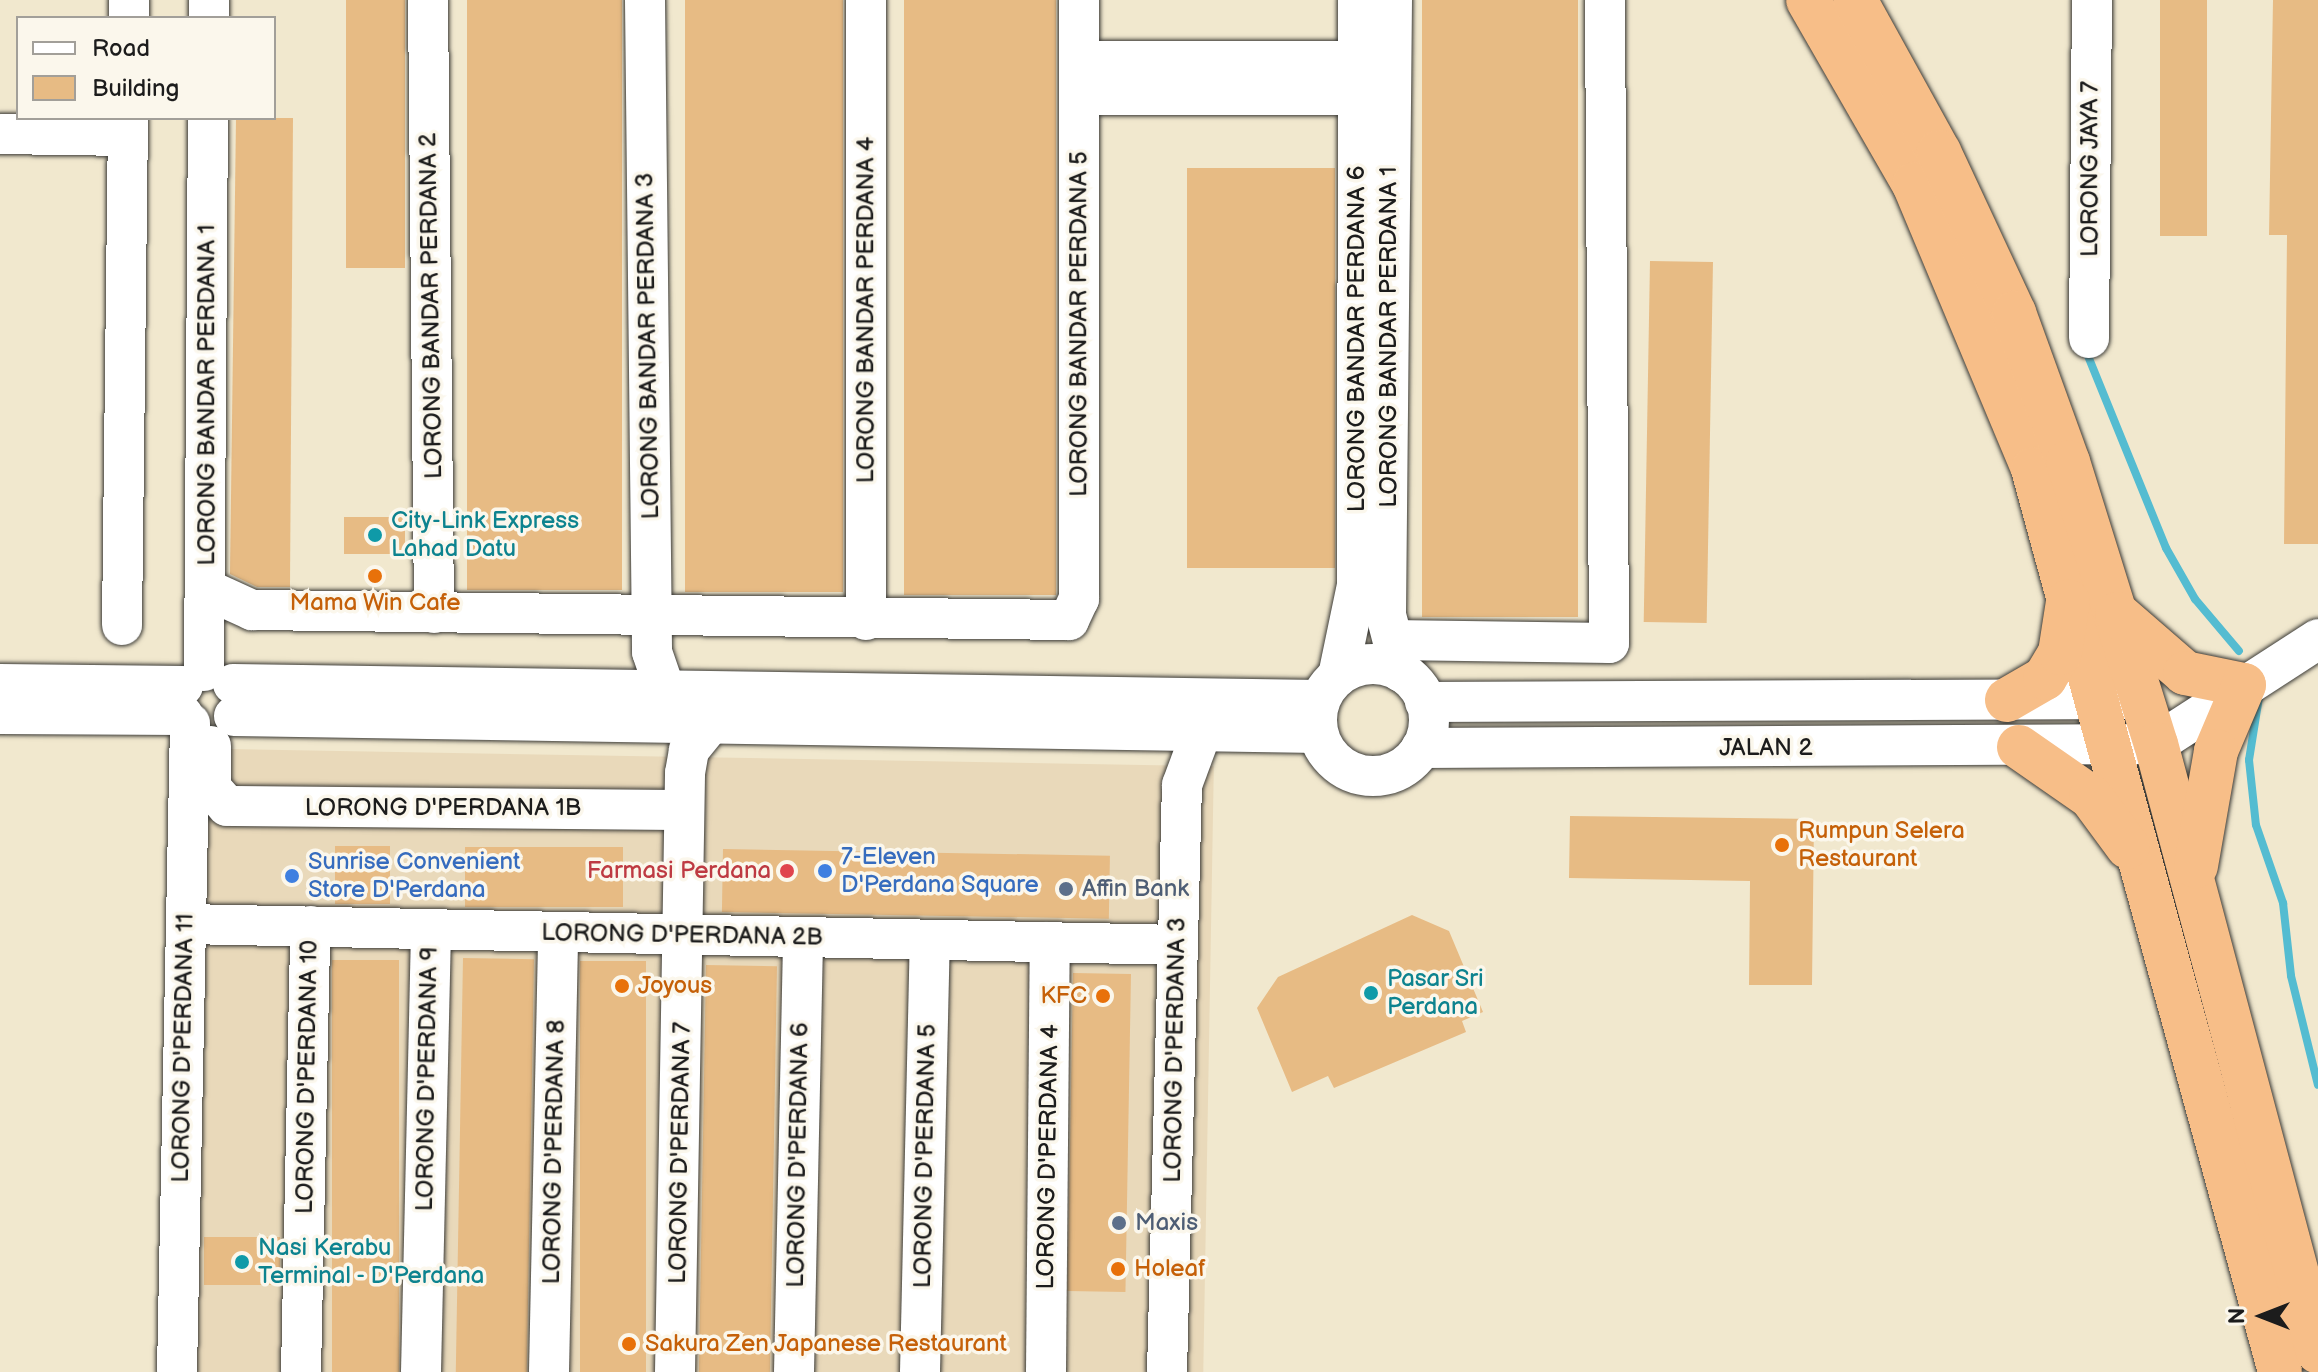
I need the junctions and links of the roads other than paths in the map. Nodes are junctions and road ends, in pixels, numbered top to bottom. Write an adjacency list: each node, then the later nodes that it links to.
1 (428, 0): 20 (street, LORONG BANDAR PERDANA 2)
2 (645, 0): 22 (street, LORONG BANDAR PERDANA 3)
3 (866, 0): 23 (street, LORONG BANDAR PERDANA 4)
4 (1079, 0): 11 (street, LORONG BANDAR PERDANA 5)
5 (1358, 0): 12 (street, LORONG BANDAR PERDANA 6)
6 (1392, 0): 26 (street, LORONG BANDAR PERDANA 1)
7 (1605, 0): 26 (street)
8 (1808, 0): 18 (highway)
9 (1855, 0): 21 (highway)
10 (2092, 0): 16 (street, LORONG JAYA 7)
11 (1079, 78): 12 (street); 23 (street, LORONG BANDAR PERDANA 5)
12 (1358, 78): 34 (street, LORONG BANDAR PERDANA 6)
13 (208, 120): 17 (street, LORONG BANDAR PERDANA 1)
14 (128, 127): 15 (street); 24 (street)
15 (0, 134)
16 (2089, 338)
17 (206, 589): 19 (street); 30 (street, LORONG BANDAR PERDANA 1)
18 (2069, 596): 32 (highway); 33 (highway)
19 (252, 610): 20 (street); 30 (street)
20 (434, 613): 22 (street)
21 (2116, 613): 28 (highway); 31 (highway)
22 (651, 616): 23 (street); 29 (street, LORONG BANDAR PERDANA 3)
23 (866, 620)
24 (122, 625)
25 (2318, 639): 28 (street)
26 (1406, 671): 33 (street, JALAN 2); 34 (street); 42 (street)
27 (0, 684): 30 (street)
28 (2244, 685): 35 (street); 45 (highway)
29 (665, 690): 30 (street); 34 (street)
30 (205, 695): 36 (street); 37 (street); 43 (street, LORONG D'PERDANA 1B); 46 (street, LORONG D'PERDANA 11)
31 (2143, 698): 32 (street, JALAN 2); 35 (street, JALAN 2); 39 (highway)
32 (2099, 699): 33 (street, JALAN 2); 40 (highway)
33 (2007, 700)
34 (1325, 703): 38 (street); 42 (street)
35 (2202, 709): 39 (street)
36 (0, 714)
37 (710, 724): 38 (street); 43 (street, LORONG D'PERDANA 7)
38 (1202, 731): 54 (street, LORONG D'PERDANA 3)
39 (2156, 744): 40 (street, JALAN 2); 45 (highway)
40 (2111, 745): 41 (street, JALAN 2); 44 (highway)
41 (2019, 747): 42 (street, JALAN 2); 44 (highway)
42 (1421, 748)
43 (684, 810): 50 (street, LORONG D'PERDANA 7)
44 (2143, 869): 66 (highway)
45 (2194, 885): 55 (highway)
46 (186, 924): 47 (street, LORONG D'PERDANA 2B); 57 (street, LORONG D'PERDANA 11)
47 (310, 926): 48 (street, LORONG D'PERDANA 2B); 58 (street, LORONG D'PERDANA 10)
48 (431, 929): 49 (street, LORONG D'PERDANA 2B); 59 (street, LORONG D'PERDANA 9)
49 (558, 932): 50 (street, LORONG D'PERDANA 2B); 60 (street, LORONG D'PERDANA 8)
50 (684, 935): 51 (street, LORONG D'PERDANA 2B); 61 (street, LORONG D'PERDANA 7)
51 (803, 937): 52 (street, LORONG D'PERDANA 2B); 62 (street, LORONG D'PERDANA 6)
52 (930, 940): 53 (street, LORONG D'PERDANA 2B); 63 (street, LORONG D'PERDANA 5)
53 (1050, 942): 54 (street, LORONG D'PERDANA 2B); 64 (street, LORONG D'PERDANA 4)
54 (1178, 945): 65 (street, LORONG D'PERDANA 3)
55 (2306, 1252): 56 (highway)
56 (2318, 1352)
57 (177, 1372)
58 (301, 1372)
59 (421, 1372)
60 (549, 1372)
61 (675, 1372)
62 (794, 1372)
63 (920, 1372)
64 (1046, 1372)
65 (1167, 1372)
66 (2280, 1372)

